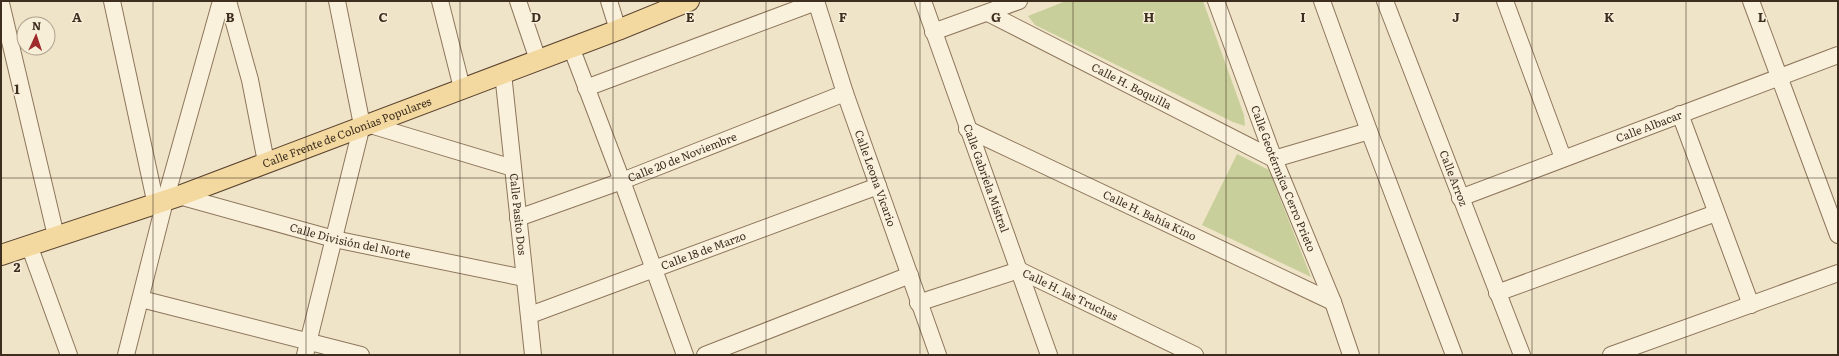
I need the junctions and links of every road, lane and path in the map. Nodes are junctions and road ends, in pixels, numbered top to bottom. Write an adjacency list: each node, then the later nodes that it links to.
1 (112, 1): 40 (street)
2 (221, 1): 40 (street)
3 (228, 1): 35 (street)
4 (337, 1): 30 (street)
5 (440, 1): 26 (street)
6 (518, 1): 23 (street)
7 (609, 1): 19 (street)
8 (689, 1): 19 (main road, Calle Frente de Colonias Populares)
9 (923, 1): 20 (street, Calle Gabriela Mistral)
10 (1019, 1): 18 (street)
11 (1216, 1): 34 (street, Calle Geotérmica Cerro Prieto)
12 (1322, 1): 32 (street)
13 (1385, 1): 39 (street, Calle Arroz)
14 (1504, 1): 33 (street)
15 (1751, 1): 25 (street)
16 (816, 2): 27 (street); 28 (street, Calle Leona Vicario)
17 (1, 3): 44 (street)
18 (988, 13): 20 (street); 34 (street, Calle H. Boquilla)
19 (618, 30): 21 (main road, Calle Frente de Colonias Populares)
20 (933, 32): 31 (street, Calle Gabriela Mistral)
21 (571, 47): 23 (main road, Calle Frente de Colonias Populares); 27 (street)
22 (1838, 55): 25 (street, Calle Albacar)
23 (538, 60): 24 (main road, Calle Frente de Colonias Populares)
24 (503, 73): 26 (main road, Calle Frente de Colonias Populares); 36 (street, Calle Pasito Dos)
25 (1779, 77): 29 (street, Calle Albacar); 43 (street)
26 (462, 88): 30 (main road, Calle Frente de Colonias Populares)
27 (586, 88): 37 (street)
28 (845, 93): 37 (street, Calle 20 de Noviembre); 38 (street, Calle Leona Vicario)
29 (1680, 114): 33 (street, Calle Albacar); 41 (street)
30 (365, 125): 35 (main road, Calle Frente de Colonias Populares); 36 (street); 45 (street)
31 (967, 129): 49 (street, Calle Gabriela Mistral); 55 (street, Calle H. Bahía Kino)
32 (1369, 131): 34 (street); 70 (street)
33 (1563, 158): 39 (street, Calle Albacar)
34 (1274, 159): 55 (street, Calle Geotérmica Cerro Prieto)
35 (266, 162): 40 (main road, Calle Frente de Colonias Populares)
36 (513, 168): 42 (street, Calle Pasito Dos)
37 (622, 180): 42 (street, Calle 20 de Noviembre); 48 (street)
38 (878, 186): 48 (street, Calle 18 de Marzo); 51 (street, Calle Leona Vicario)
39 (1460, 198): 53 (street, Calle Arroz)
40 (167, 201): 44 (main road, Calle Frente de Colonias Populares); 45 (street, Calle División del Norte); 54 (street)
41 (1716, 212): 53 (street); 57 (street)
42 (518, 218): 52 (street, Calle Pasito Dos)
43 (1838, 235)
44 (56, 236): 46 (main road, Calle Frente de Colonias Populares)
45 (334, 239): 52 (street, Calle División del Norte); 59 (street)
46 (29, 245): 47 (main road, Calle Frente de Colonias Populares); 60 (street)
47 (1, 255)
48 (654, 270): 58 (street, Calle 18 de Marzo); 64 (street)
49 (1019, 270): 56 (street, Calle H. las Truchas); 67 (street, Calle Gabriela Mistral); 68 (street, Calle H. las Truchas)
50 (1838, 274): 57 (street)
51 (910, 275): 56 (street, Calle Leona Vicario); 65 (street)
52 (524, 278): 58 (street, Calle Pasito Dos)
53 (1497, 294): 71 (street, Calle Arroz)
54 (141, 299): 59 (street); 61 (street)
55 (1333, 302): 69 (street, Calle Geotérmica Cerro Prieto)
56 (918, 303): 66 (street, Calle Leona Vicario)
57 (1751, 305): 72 (street)
58 (530, 316): 63 (street, Calle Pasito Dos)
59 (306, 349): 62 (street)
60 (69, 355)
61 (126, 355)
62 (361, 355)
63 (533, 355)
64 (685, 355)
65 (705, 355)
66 (938, 355)
67 (1049, 355)
68 (1195, 355)
69 (1351, 355)
70 (1454, 355)
71 (1522, 355)
72 (1611, 355)

